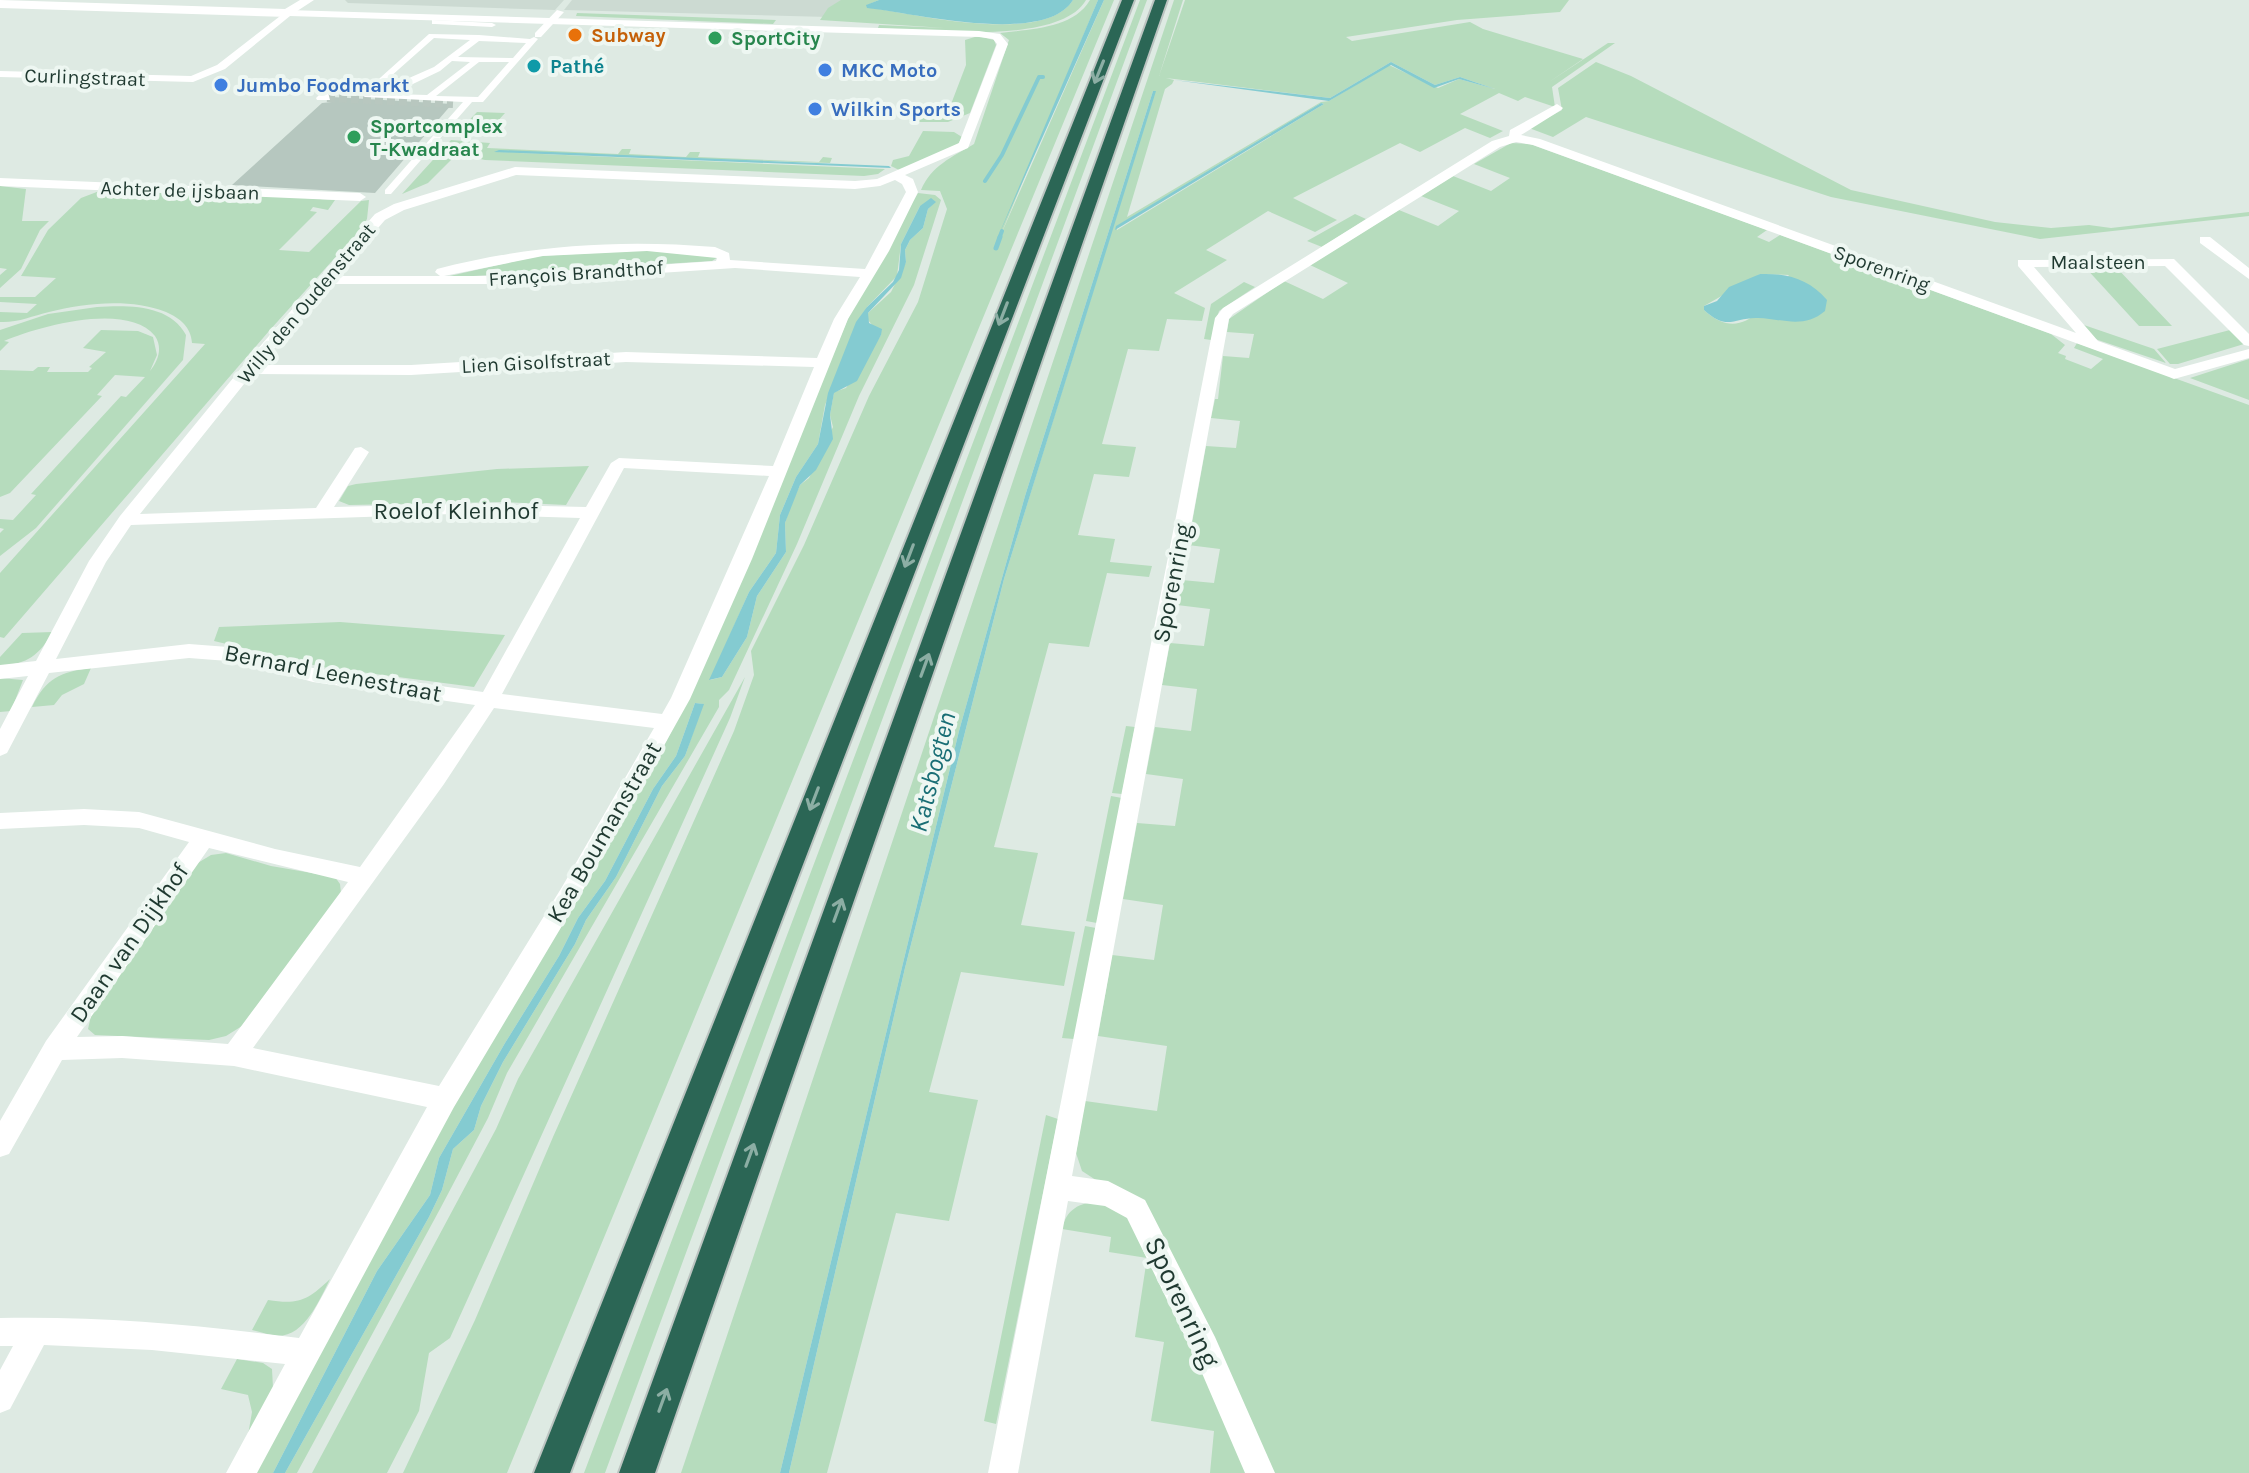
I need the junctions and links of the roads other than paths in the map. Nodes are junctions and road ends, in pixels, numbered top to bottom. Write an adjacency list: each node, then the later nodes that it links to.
1 (233, 0): 5 (street)
2 (1128, 0): 65 (highway, one-way to 65)
3 (1161, 0): 66 (highway, one-way to 3)
4 (0, 4): 6 (street)
5 (295, 4): 6 (street); 7 (street); 19 (street)
6 (271, 12): 19 (street)
7 (556, 16): 10 (street); 27 (street, Willy den Oudenstraat)
8 (435, 22): 9 (street)
9 (480, 36): 11 (street); 12 (street); 21 (street)
10 (535, 38): 11 (street); 15 (street)
11 (500, 39): 14 (street)
12 (450, 59): 13 (street); 16 (street)
13 (476, 60): 14 (street); 17 (street)
14 (487, 60): 15 (street)
15 (515, 60): 20 (street)
16 (437, 69): 17 (street); 21 (street)
17 (467, 70): 20 (street); 22 (street)
18 (0, 74): 19 (street, Curlingstraat)
19 (173, 81)
20 (493, 85): 23 (street)
21 (385, 96): 22 (street)
22 (429, 98): 23 (street)
23 (468, 102): 24 (street); 29 (street)
24 (453, 104)
25 (1557, 108): 26 (street, Sporenring)
26 (1515, 138): 38 (street, Sporenring); 59 (street, Sporenring)
27 (895, 175): 33 (street, Kea Boumanstraat); 35 (street, Willy den Oudenstraat)
28 (0, 182): 30 (street, Achter de ijsbaan)
29 (388, 192)
30 (360, 197)
31 (2205, 240): 34 (street)
32 (722, 264): 33 (street, François Brandthof); 36 (street, François Brandthof); 36 (street, François Brandthof)
33 (869, 273): 40 (street, Kea Boumanstraat)
34 (2249, 275)
35 (324, 280): 36 (street, François Brandthof); 41 (street, Willy den Oudenstraat)
36 (429, 282)
37 (2249, 342): 38 (street, Maalsteen)
38 (2093, 345): 39 (street, Sporenring)
39 (2249, 353)
40 (823, 363): 41 (street, Lien Gisolfstraat); 43 (street, Kea Boumanstraat)
41 (248, 369): 46 (street, Willy den Oudenstraat)
42 (361, 452): 45 (street, Roelof Kleinhof)
43 (779, 471): 44 (street); 50 (street, Kea Boumanstraat)
44 (591, 513): 45 (street, Roelof Kleinhof); 49 (street)
45 (321, 514): 46 (street, Roelof Kleinhof)
46 (126, 520): 47 (street, Willy den Oudenstraat)
47 (42, 667): 48 (street, Bernard Leenestraat); 49 (street, Bernard Leenestraat); 51 (street, Willy den Oudenstraat)
48 (0, 672)
49 (488, 701): 50 (street, Bernard Leenestraat); 54 (street)
50 (667, 722): 57 (street, Kea Boumanstraat)
51 (0, 748)
52 (0, 821): 53 (street, Daan van Dijkhof)
53 (204, 838): 54 (street, Daan van Dijkhof); 55 (street, Daan van Dijkhof)
54 (365, 877): 56 (street)
55 (55, 1049): 56 (street, Daan van Dijkhof); 58 (street, Daan van Dijkhof)
56 (234, 1055): 57 (street, Daan van Dijkhof)
57 (445, 1099): 62 (street, Kea Boumanstraat)
58 (0, 1145)
59 (1058, 1187): 67 (street, Sporenring); 68 (street, Sporenring)
60 (37, 1330): 61 (street); 62 (street); 63 (street)
61 (0, 1332)
62 (304, 1353): 64 (street, Kea Boumanstraat)
63 (0, 1399)
64 (241, 1473)
65 (552, 1473)
66 (637, 1473)
67 (1003, 1473)
68 (1260, 1473)

